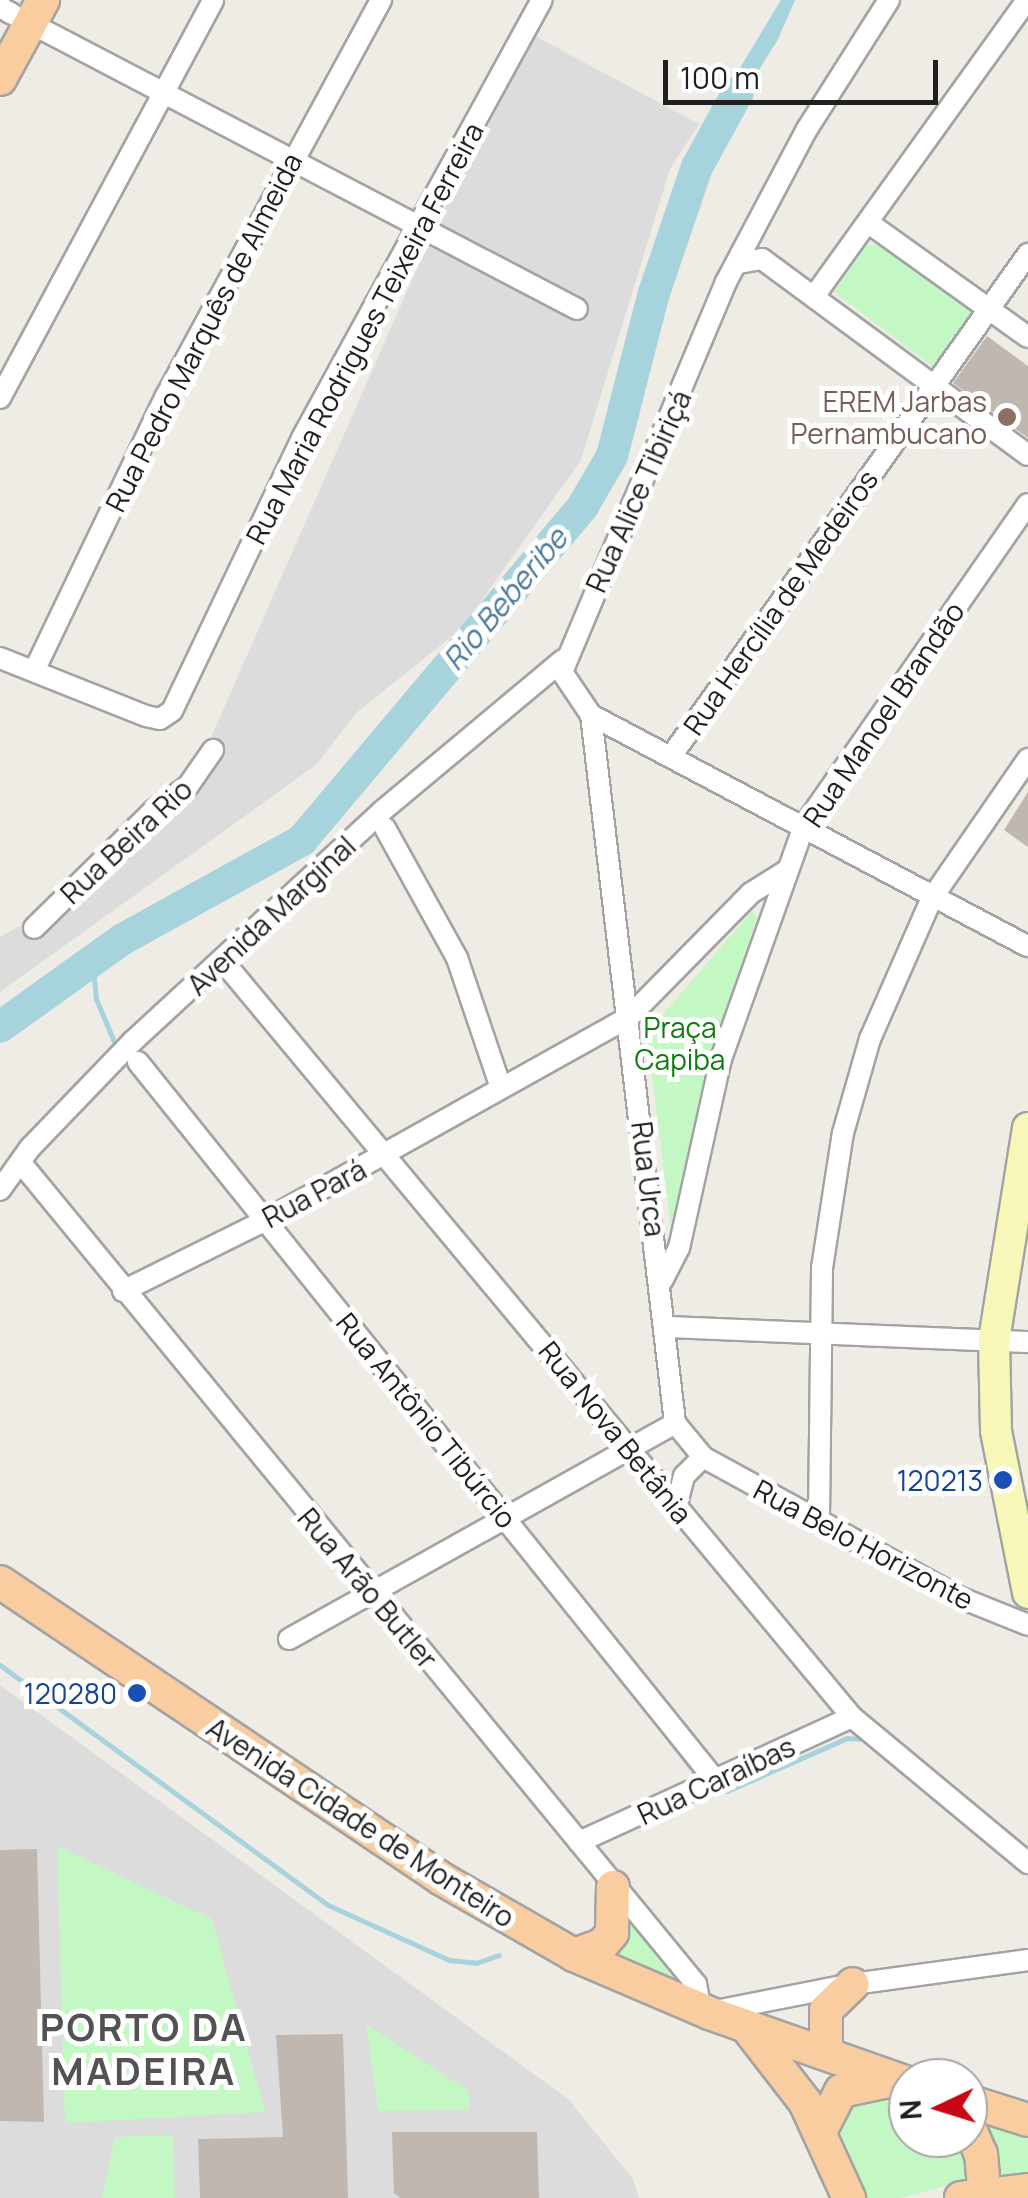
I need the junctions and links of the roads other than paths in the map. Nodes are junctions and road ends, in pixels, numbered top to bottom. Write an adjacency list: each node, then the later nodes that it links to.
1 (213, 0): 8 (street)
2 (381, 0): 9 (street, Rua Pedro Marquês de Almeida)
3 (542, 0): 11 (street, Rua Maria Rodrigues Teixeira Ferreira)
4 (889, 0): 13 (street)
5 (1026, 0): 10 (street)
6 (18, 14): 7 (main road); 8 (street)
7 (0, 78)
8 (162, 94): 9 (street); 19 (street)
9 (289, 163): 11 (street); 24 (street, Rua Pedro Marquês de Almeida)
10 (870, 224): 14 (street); 15 (street)
11 (417, 230): 16 (street); 24 (street, Rua Maria Rodrigues Teixeira Ferreira)
12 (1028, 254): 15 (street, Rua Hercília de Medeiros)
13 (739, 263): 14 (street); 23 (street, Rua Alice Tibiriçá)
14 (815, 295): 18 (street)
15 (990, 309): 17 (street); 18 (street, Rua Hercília de Medeiros)
16 (577, 310)
17 (1028, 337)
18 (932, 386): 20 (street); 27 (street, Rua Hercília de Medeiros)
19 (0, 398)
20 (1028, 454)
21 (1028, 504): 29 (street, Rua Manoel Brandão)
22 (0, 658): 24 (street)
23 (562, 660): 25 (street); 42 (street, Avenida Marginal)
24 (36, 669)
25 (591, 715): 27 (street); 36 (street, Rua Urca)
26 (213, 750): 33 (street, Rua Beira Rio)
27 (672, 755): 29 (street)
28 (1028, 759): 32 (street)
29 (804, 826): 31 (street, Rua Manoel Brandão); 32 (street)
30 (386, 828): 38 (street)
31 (785, 872): 36 (street, Rua Pará); 44 (street, Rua Manoel Brandão)
32 (932, 898): 34 (street); 47 (street)
33 (34, 928)
34 (1028, 946)
35 (232, 972): 40 (street, Rua Nova Betânia)
36 (629, 1016): 38 (street, Rua Pará); 44 (street, Rua Urca)
37 (138, 1062): 43 (street, Rua Antônio Tibúrcio)
38 (500, 1085): 40 (street, Rua Pará)
39 (1028, 1128): 48 (street)
40 (384, 1156): 43 (street, Rua Pará); 51 (street, Rua Nova Betânia)
41 (26, 1170): 45 (street, Rua Arão Butler)
42 (0, 1190)
43 (258, 1224): 45 (street, Rua Pará); 55 (street, Rua Antônio Tibúrcio)
44 (662, 1280): 46 (street, Rua Urca)
45 (123, 1291): 58 (street, Rua Arão Butler)
46 (667, 1327): 47 (street); 50 (street, Rua Urca)
47 (820, 1334): 48 (street); 54 (street)
48 (994, 1341): 49 (street); 57 (street)
49 (1028, 1342)
50 (675, 1423): 51 (street); 52 (street)
51 (630, 1446): 53 (street, Rua Nova Betânia); 55 (street)
52 (703, 1458): 53 (street); 54 (street, Rua Belo Horizonte)
53 (676, 1505): 61 (street, Rua Nova Betânia)
54 (819, 1516): 59 (street, Rua Belo Horizonte)
55 (501, 1523): 58 (street); 62 (street, Rua Antônio Tibúrcio)
56 (0, 1582): 66 (main road, Avenida Cidade de Monteiro)
57 (1028, 1593)
58 (372, 1594): 60 (street); 63 (street, Rua Arão Butler)
59 (1028, 1624)
60 (288, 1639)
61 (852, 1717): 62 (street, Rua Caraíbas); 64 (street, Rua Nova Betânia)
62 (714, 1780): 63 (street, Rua Caraíbas)
63 (579, 1842): 65 (street, Rua Arão Butler)
64 (1028, 1863)
65 (613, 1887): 66 (main road); 69 (street, Rua Arão Butler)
66 (574, 1955): 69 (main road, Avenida Cidade de Monteiro)
67 (1028, 1960): 68 (street)
68 (853, 1984): 69 (street); 71 (main road)
69 (705, 2011): 70 (main road, Avenida Cidade de Monteiro)
70 (743, 2022): 71 (main road, Avenida Cidade de Monteiro); 76 (main road)
71 (826, 2050): 72 (main road, Avenida Cidade de Monteiro)
72 (888, 2077)
73 (888, 2084): 76 (main road)
74 (988, 2107): 75 (main road)
75 (1028, 2120)
76 (821, 2130): 80 (main road)
77 (973, 2158): 79 (main road)
78 (1028, 2190): 79 (main road)
79 (978, 2197)
80 (849, 2198)

